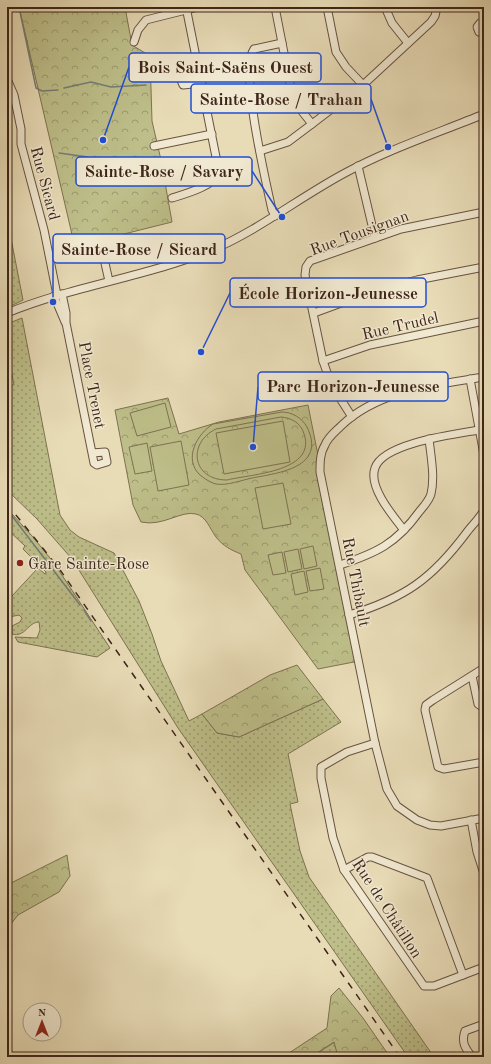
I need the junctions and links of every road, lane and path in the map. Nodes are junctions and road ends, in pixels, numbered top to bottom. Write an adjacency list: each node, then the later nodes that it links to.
1 (198, 7): 6 (street)
2 (274, 7): 10 (street)
3 (327, 7): 15 (street)
4 (384, 7): 11 (street)
5 (437, 7): 11 (street)
6 (186, 8): 9 (street); 12 (street)
7 (484, 22): 8 (street)
8 (484, 34)
9 (134, 42)
10 (282, 42): 17 (street); 20 (street)
11 (408, 43): 15 (street)
12 (198, 60): 14 (street); 14 (street)
13 (7, 79): 29 (street, Rue Sicard)
14 (202, 83): 18 (street)
15 (363, 85): 17 (street)
16 (484, 114): 21 (street)
17 (312, 124): 20 (street)
18 (212, 134): 19 (street); 22 (street)
19 (154, 146)
20 (260, 151): 24 (street)
21 (358, 166): 24 (street); 25 (street)
22 (172, 198)
23 (484, 212): 25 (street, Rue Tousignan)
24 (275, 216): 28 (street)
25 (375, 238): 31 (street, Rue Tousignan)
26 (102, 250): 28 (street)
27 (484, 267): 31 (street)
28 (109, 281): 29 (street)
29 (58, 295): 30 (street); 39 (street, Place Trenet)
30 (7, 313)
31 (314, 313): 33 (street, Rue Tousignan)
32 (484, 321): 33 (street, Rue Trudel)
33 (323, 360): 36 (street, Rue Tousignan)
34 (484, 377): 35 (street, Rue Thibault)
35 (470, 380): 36 (street, Rue Thibault); 37 (street)
36 (352, 417): 43 (street, Rue Thibault)
37 (479, 430): 38 (street); 40 (street)
38 (429, 439): 42 (street); 42 (street)
39 (92, 453)
40 (484, 455)
41 (483, 513): 44 (street)
42 (404, 530): 43 (street)
43 (340, 566): 44 (street, Rue Thibault)
44 (349, 615): 48 (street, Rue Thibault)
45 (484, 668): 46 (street)
46 (472, 676): 47 (street); 49 (street)
47 (484, 708)
48 (375, 743): 51 (street, Rue Thibault); 52 (street, Rue de Châtillon)
49 (484, 762)
50 (484, 818): 51 (street, Rue Thibault)
51 (471, 820): 53 (street)
52 (344, 870): 55 (street, Rue de Châtillon); 55 (street)
53 (484, 874)
54 (484, 967): 55 (street, Rue de Châtillon)
55 (463, 975)
56 (484, 1024): 57 (street)
57 (472, 1057)

